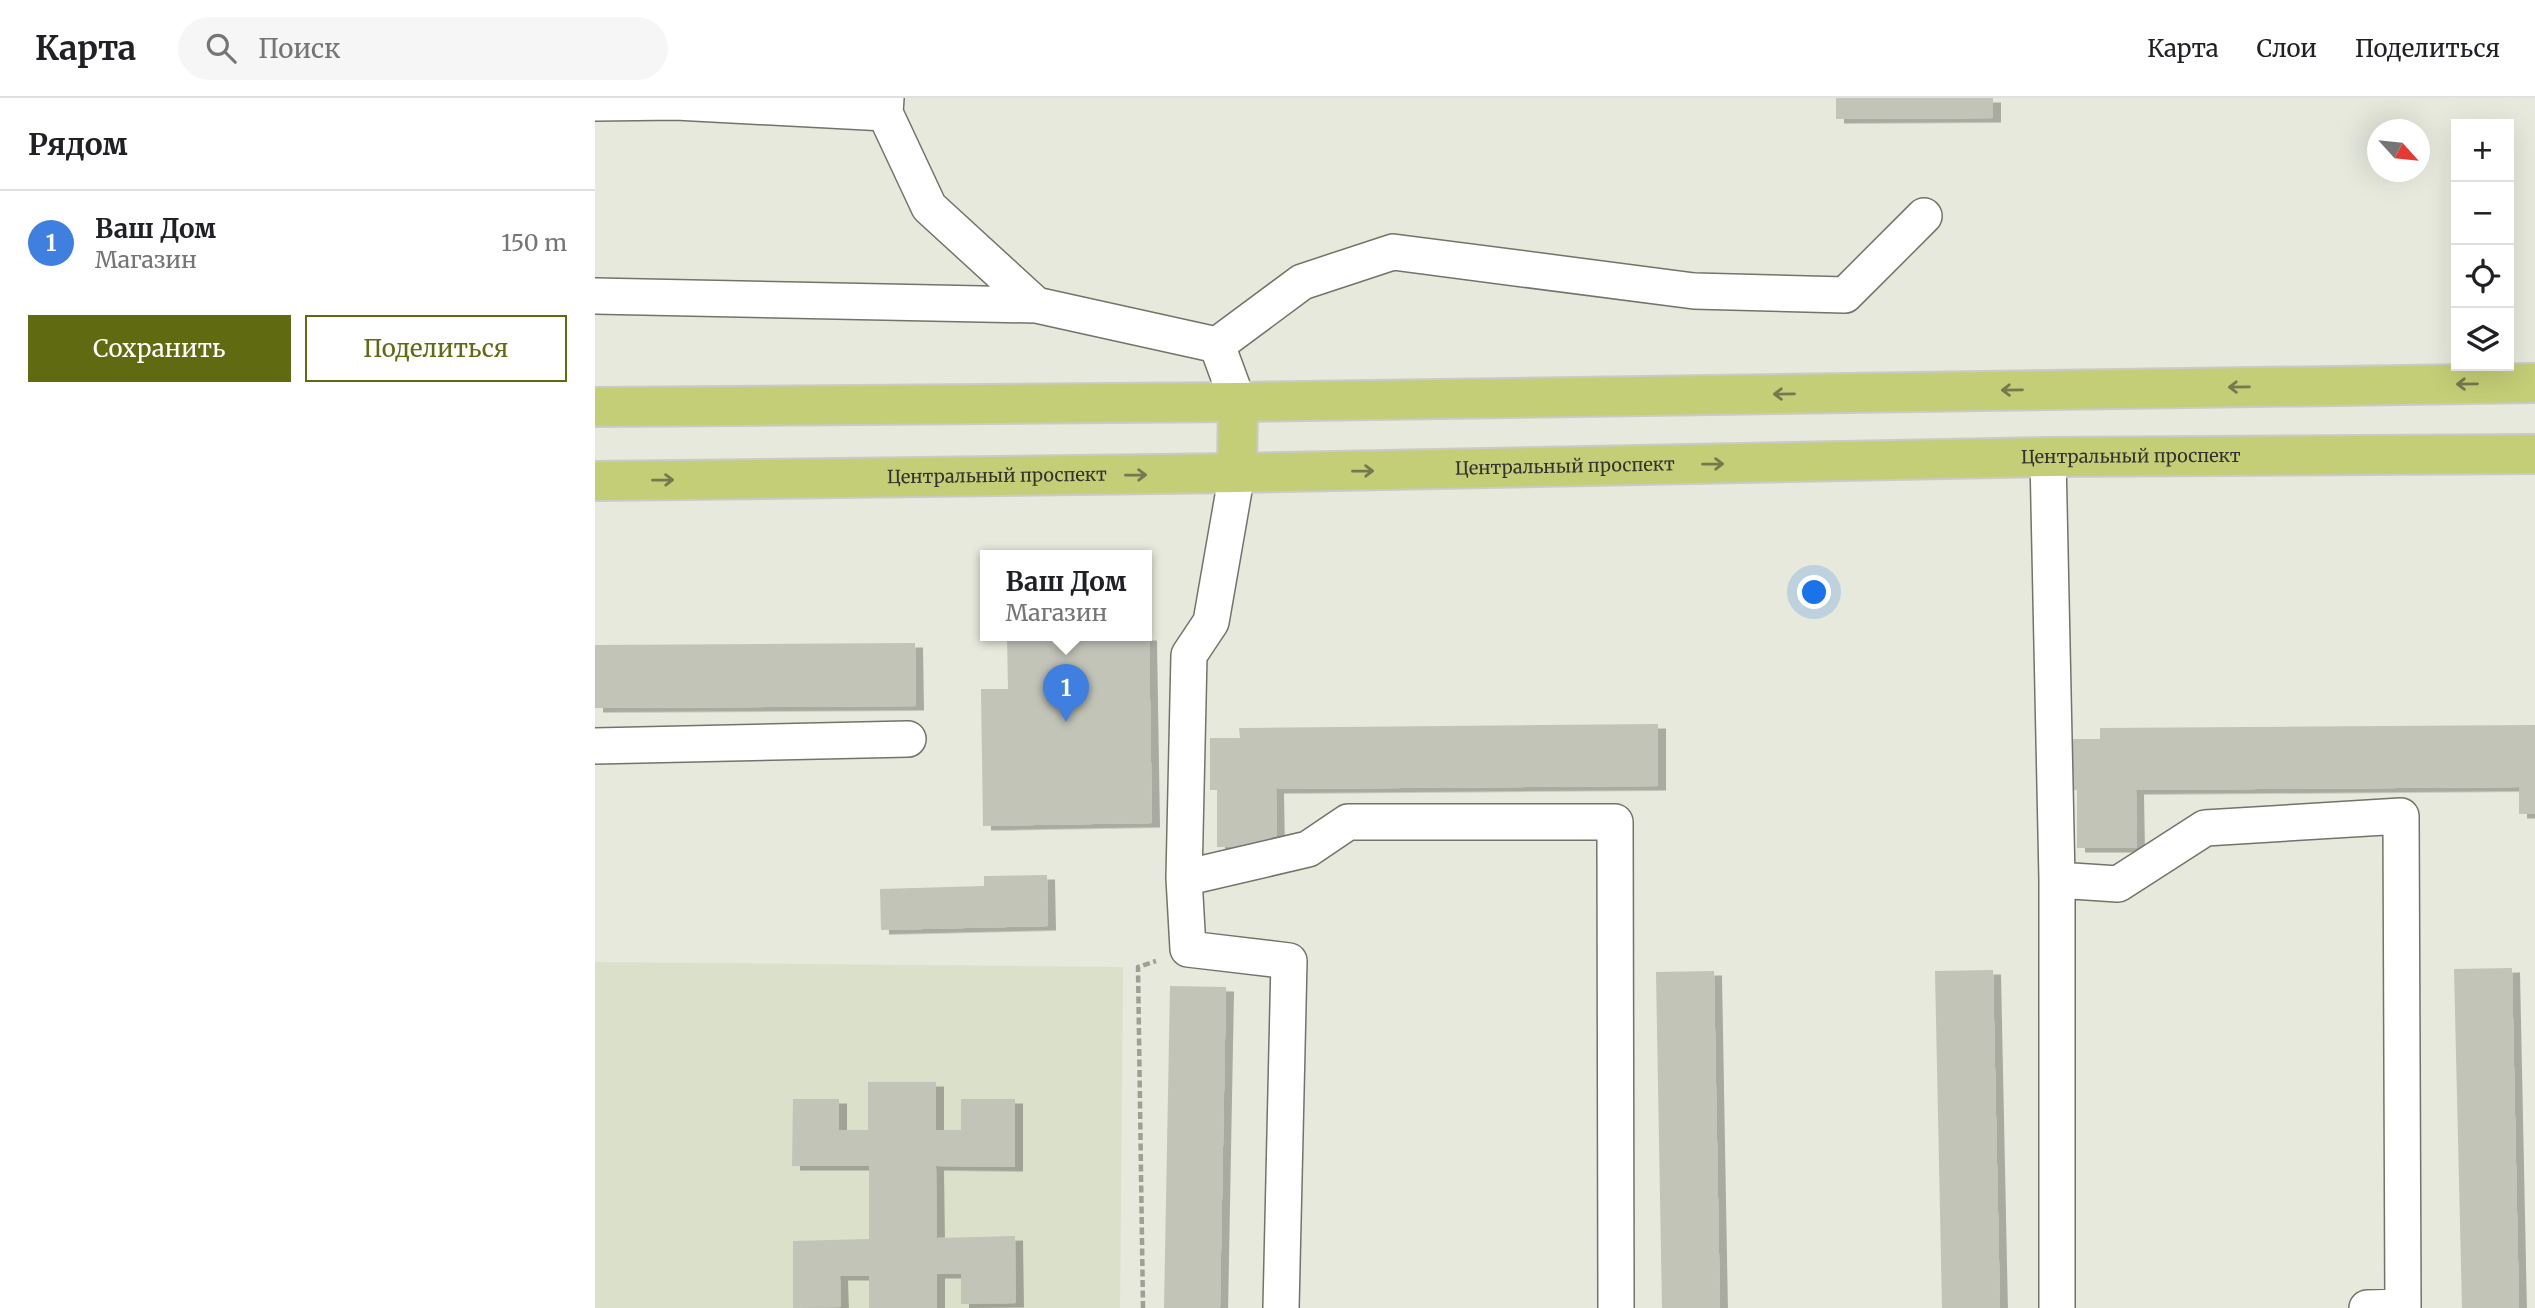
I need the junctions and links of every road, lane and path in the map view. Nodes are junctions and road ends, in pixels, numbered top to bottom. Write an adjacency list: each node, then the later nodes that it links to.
1 (595, 103): 2 (lane)
2 (886, 106): 5 (lane)
3 (1924, 216): 6 (lane)
4 (595, 296): 5 (lane)
5 (1036, 305): 6 (lane)
6 (1217, 345): 8 (lane)
7 (2535, 383): 8 (main road, one-way to 8)
8 (1238, 402): 9 (main road); 12 (main road)
9 (595, 407)
10 (2535, 454): 11 (main road, Центральный проспект)
11 (2048, 457): 12 (main road, Центральный проспект, one-way to 11); 17 (lane)
12 (1237, 473): 13 (main road, Центральный проспект, one-way to 12); 16 (lane)
13 (595, 481)
14 (908, 738): 15 (lane)
15 (595, 746)
16 (1179, 863): 18 (lane); 22 (lane)
17 (2057, 880): 19 (lane); 23 (lane)
18 (1188, 949): 20 (path); 21 (lane)
19 (2404, 1307): 24 (lane)
20 (1143, 1308)
21 (1281, 1308)
22 (1616, 1308)
23 (2057, 1308)
24 (2367, 1308)

